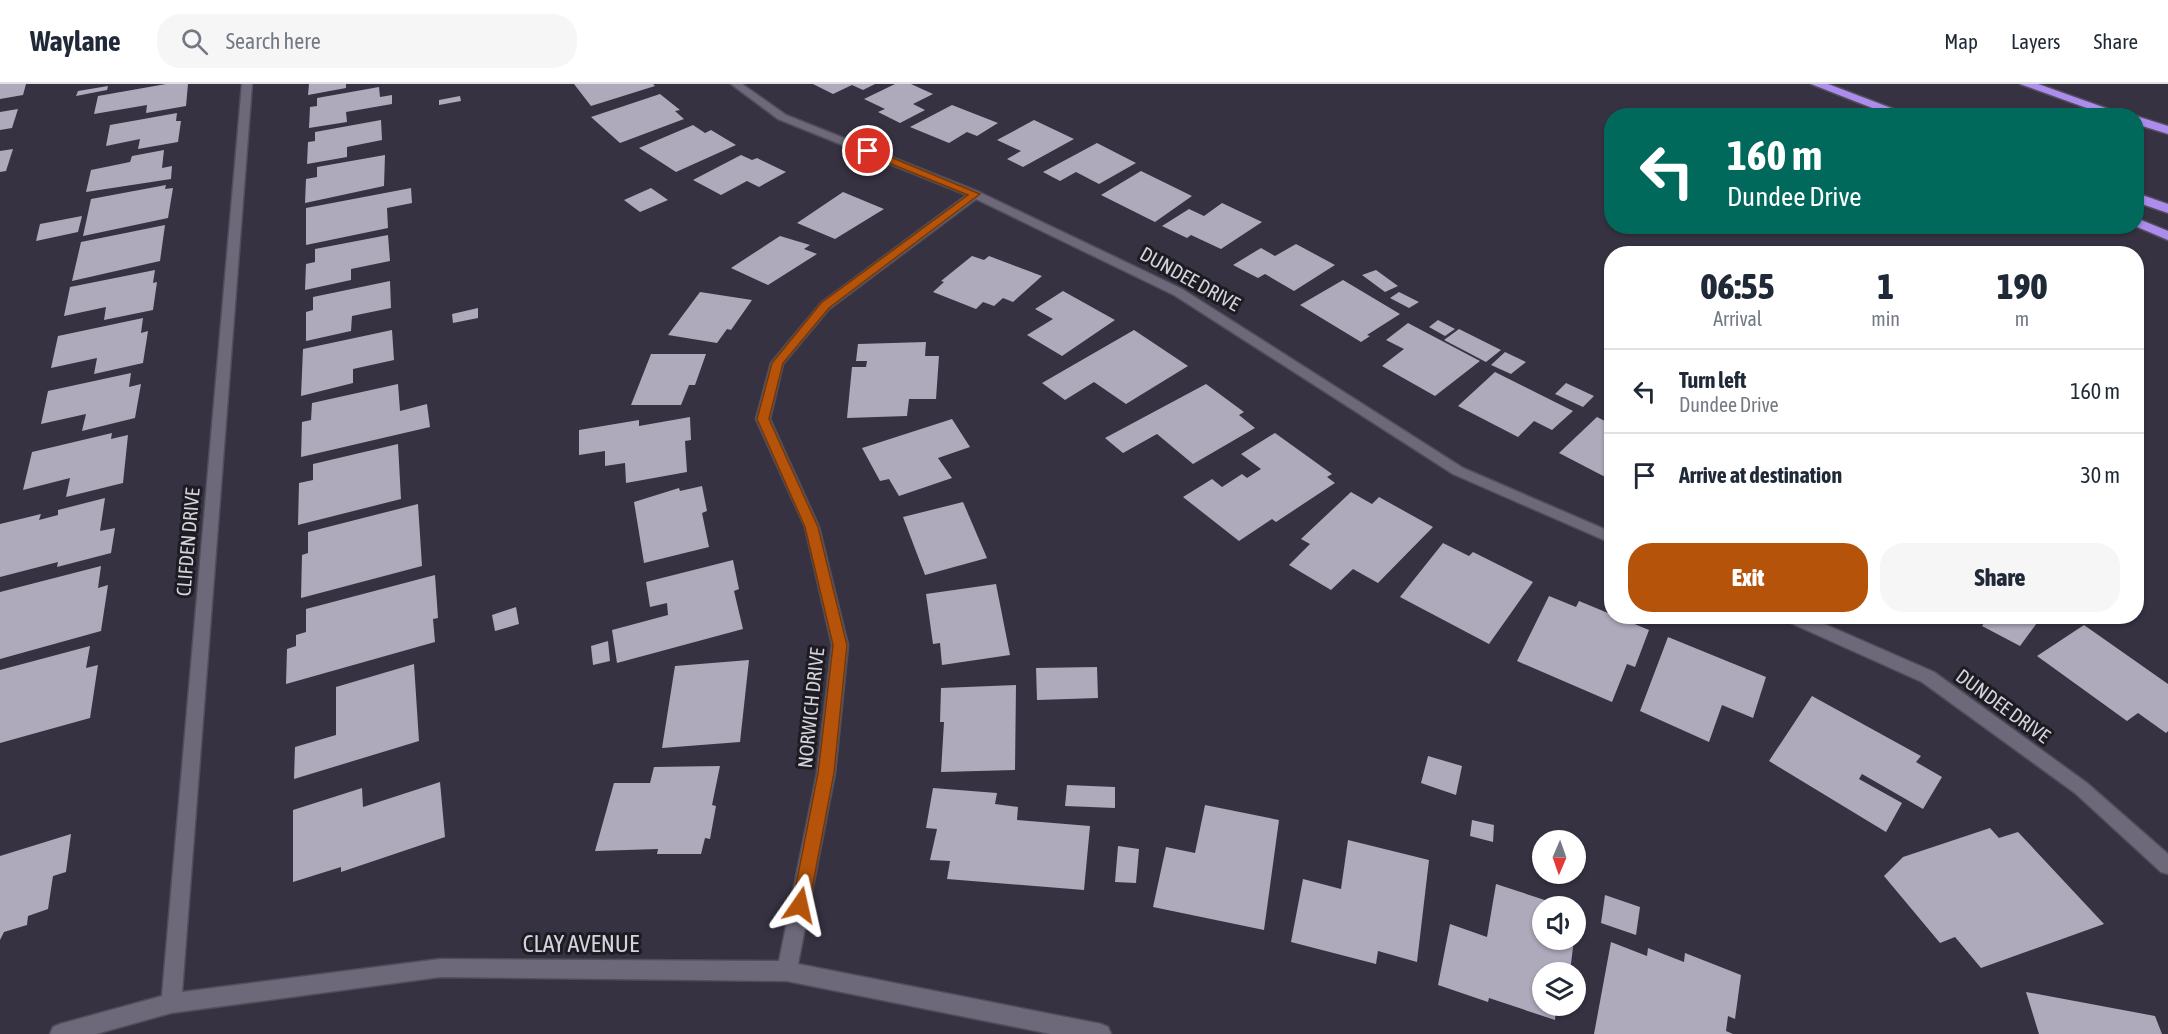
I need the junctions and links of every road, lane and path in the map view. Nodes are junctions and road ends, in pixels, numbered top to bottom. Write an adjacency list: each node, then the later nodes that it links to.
1 (248, 84): 18 (street, CLIFDEN DRIVE)
2 (736, 84): 9 (street, DUNDEE DRIVE)
3 (1818, 84): 5 (highway)
4 (2026, 84): 6 (highway)
5 (1884, 108)
6 (2098, 108)
7 (2144, 122): 8 (highway)
8 (2168, 130)
9 (975, 194): 14 (street, DUNDEE DRIVE); 17 (street, NORWICH DRIVE)
10 (2144, 200): 11 (highway)
11 (2168, 209)
12 (2144, 226): 13 (highway)
13 (2168, 236)
14 (1604, 535)
15 (1808, 624): 16 (street, DUNDEE DRIVE)
16 (2168, 866)
17 (787, 971): 18 (street, CLAY AVENUE); 20 (street, CLAY AVENUE)
18 (171, 1003): 19 (street, CLAY AVENUE)
19 (60, 1034)
20 (1101, 1034)

